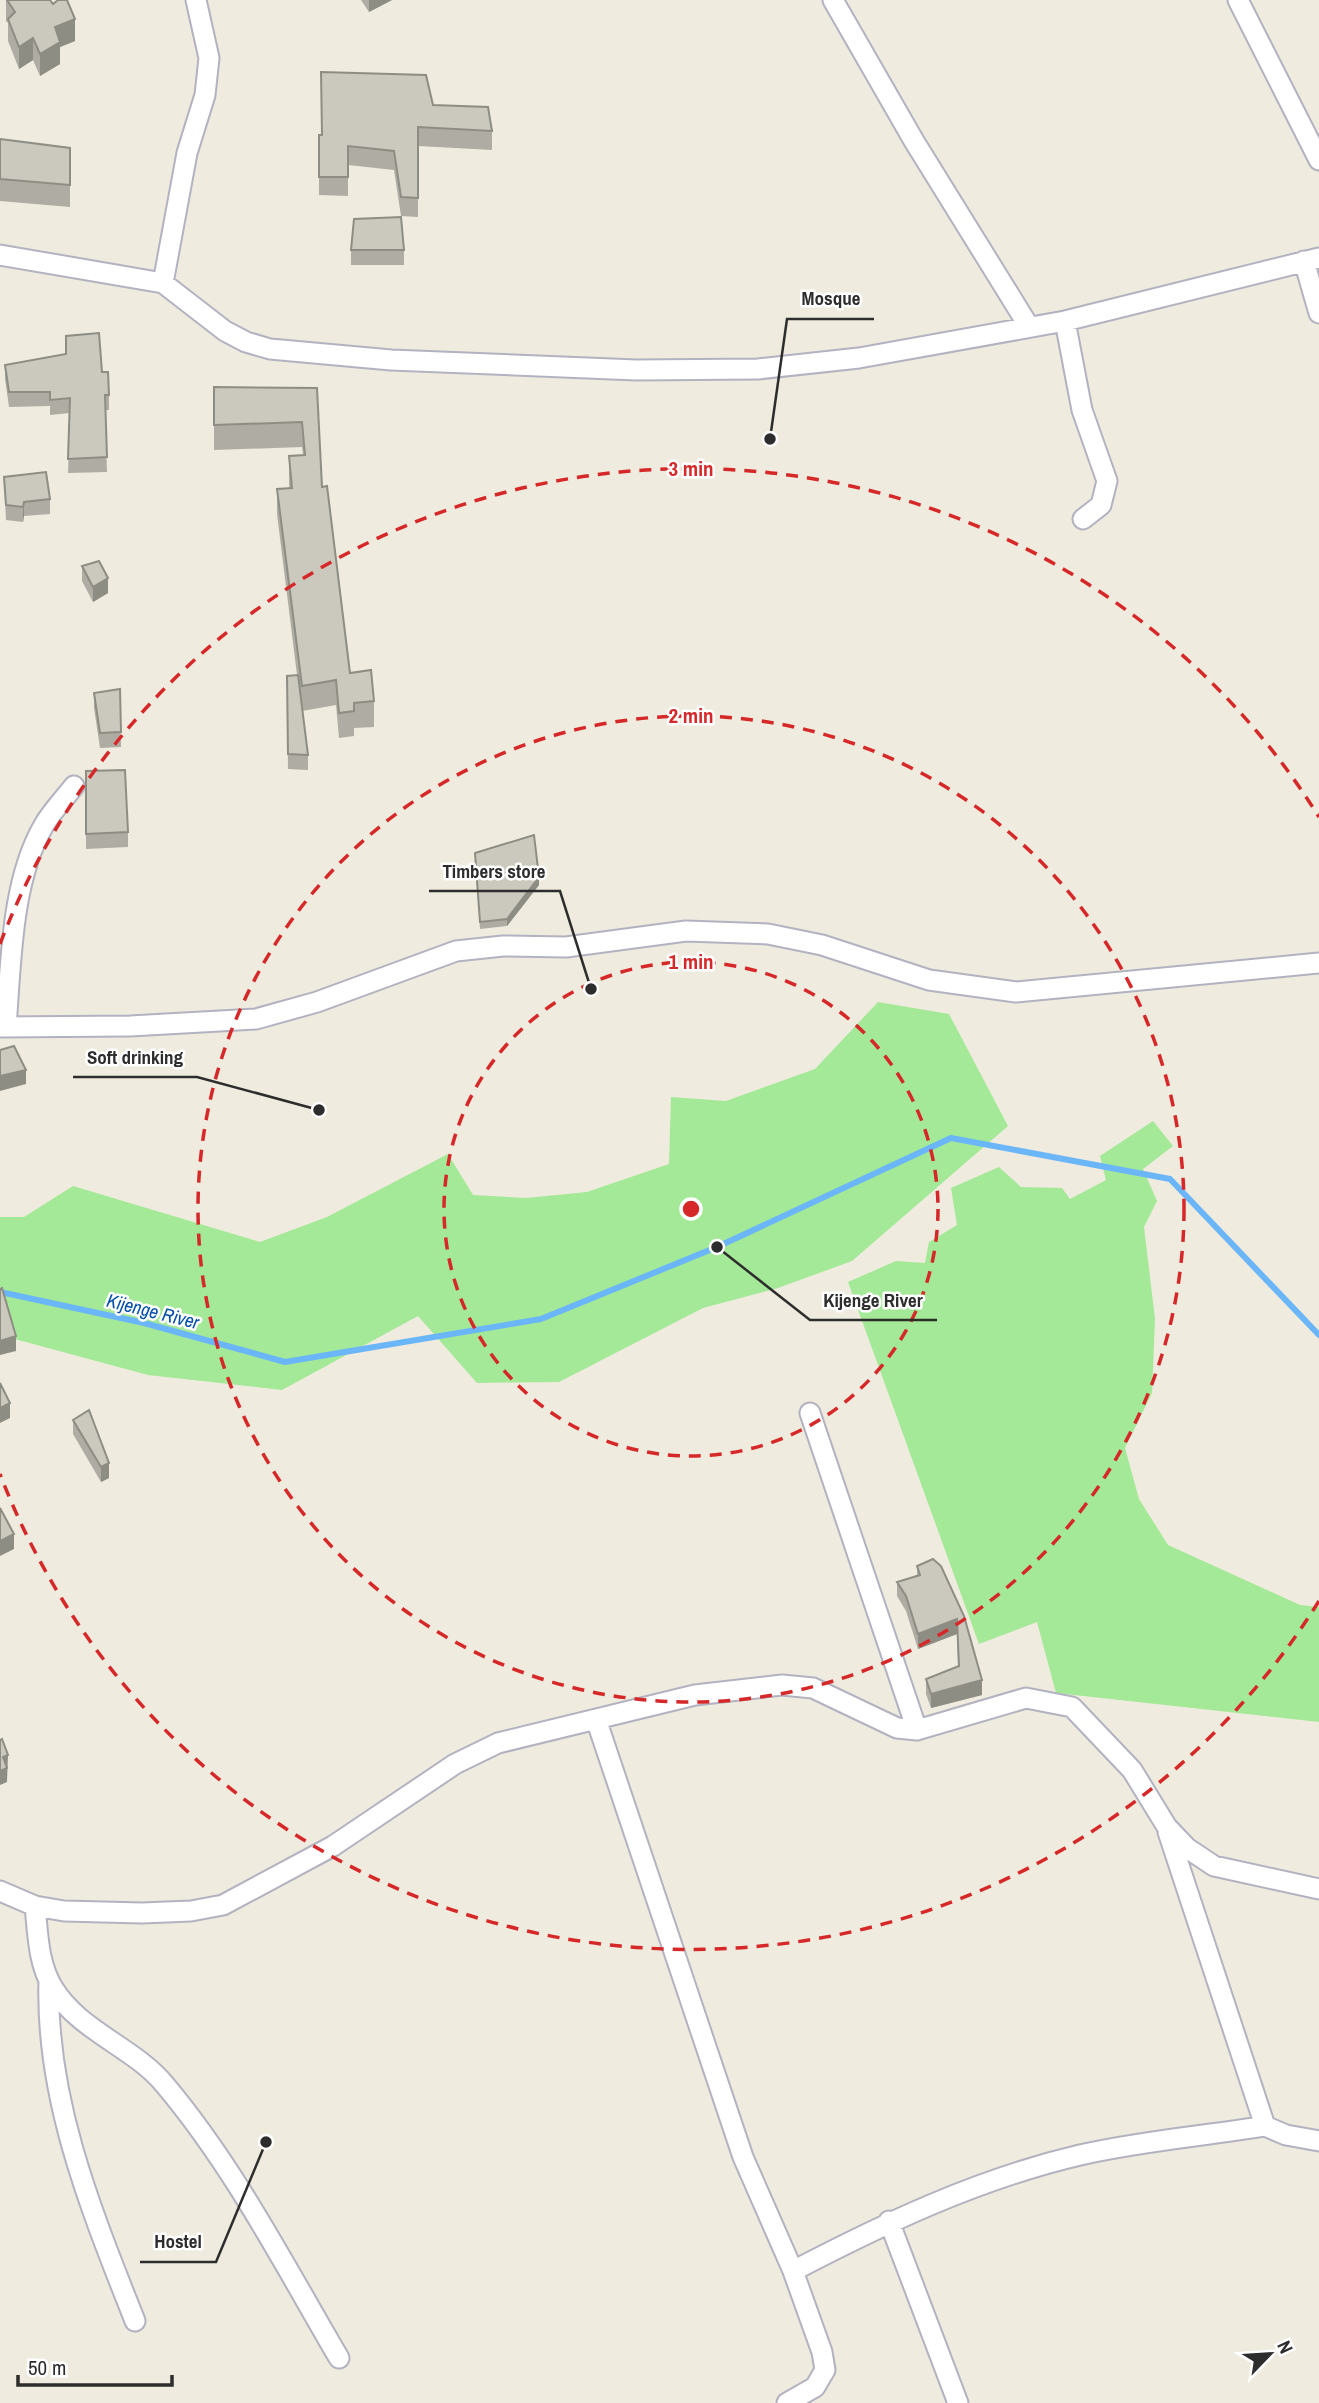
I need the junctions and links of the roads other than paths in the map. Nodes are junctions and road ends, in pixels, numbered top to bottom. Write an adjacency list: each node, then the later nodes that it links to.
1 (196, 0): 7 (street)
2 (833, 0): 10 (street)
3 (1238, 0): 4 (street)
4 (1319, 160)
5 (0, 255): 7 (street)
6 (1312, 259): 8 (street); 9 (street)
7 (163, 283): 10 (street)
8 (1319, 313)
9 (1065, 321): 10 (street); 11 (street)
10 (1028, 325)
11 (1083, 519)
12 (74, 786): 14 (street)
13 (1319, 963): 14 (street)
14 (3, 1027)
15 (810, 1413): 17 (street)
16 (596, 1718): 17 (street); 21 (street); 26 (street)
17 (917, 1730): 18 (street)
18 (1167, 1827): 19 (street); 23 (street)
19 (1319, 1889)
20 (0, 1891): 21 (street)
21 (36, 1906): 22 (street)
22 (49, 1980): 27 (street); 28 (street)
23 (1265, 2126): 24 (street); 25 (street)
24 (1319, 2141)
25 (889, 2221): 26 (street); 30 (street)
26 (793, 2271): 29 (street)
27 (135, 2321)
28 (340, 2358)
29 (787, 2403)
30 (958, 2403)

